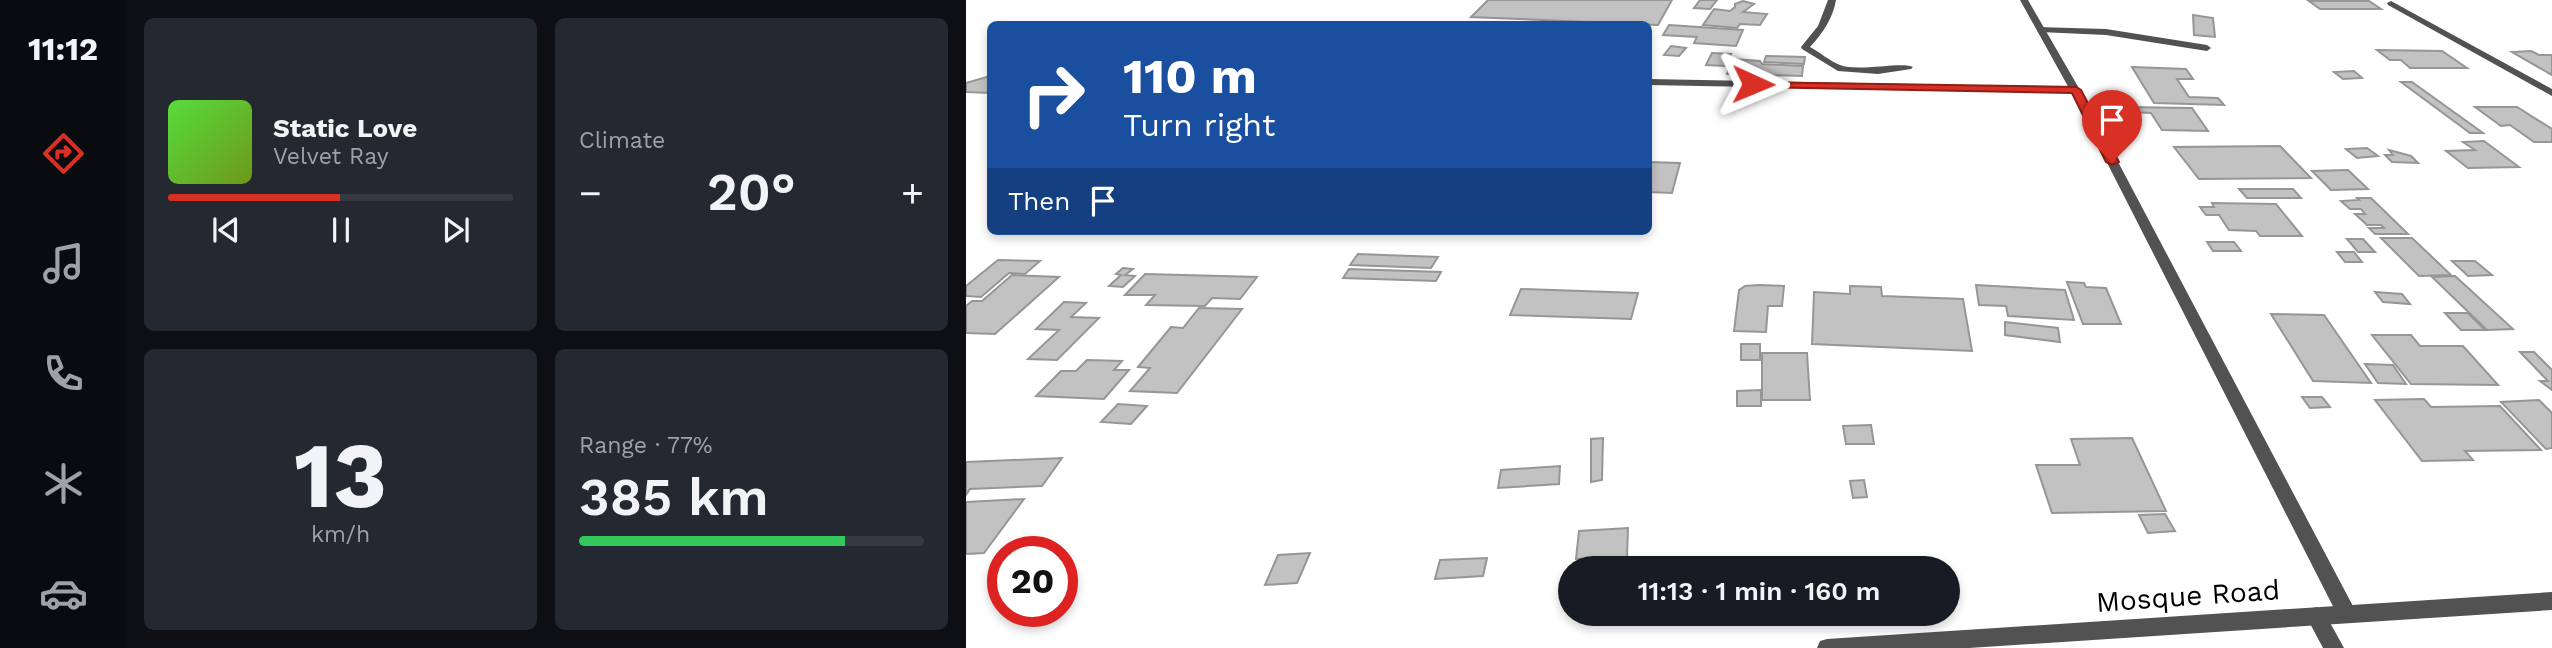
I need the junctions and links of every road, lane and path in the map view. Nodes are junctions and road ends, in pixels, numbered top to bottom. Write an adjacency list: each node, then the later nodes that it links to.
1 (1832, 0): 6 (street)
2 (2024, 0): 4 (street)
3 (2391, 3): 9 (street)
4 (2039, 29): 5 (street); 8 (street)
5 (2207, 48)
6 (1908, 67)
7 (1652, 82): 8 (street)
8 (2076, 90): 11 (street)
9 (2552, 93)
10 (2552, 601): 11 (street, Mosque Road)
11 (2347, 614): 12 (street, Mosque Road)
12 (2316, 616): 13 (street, Mosque Road); 14 (street)
13 (1836, 648)
14 (2334, 648)

